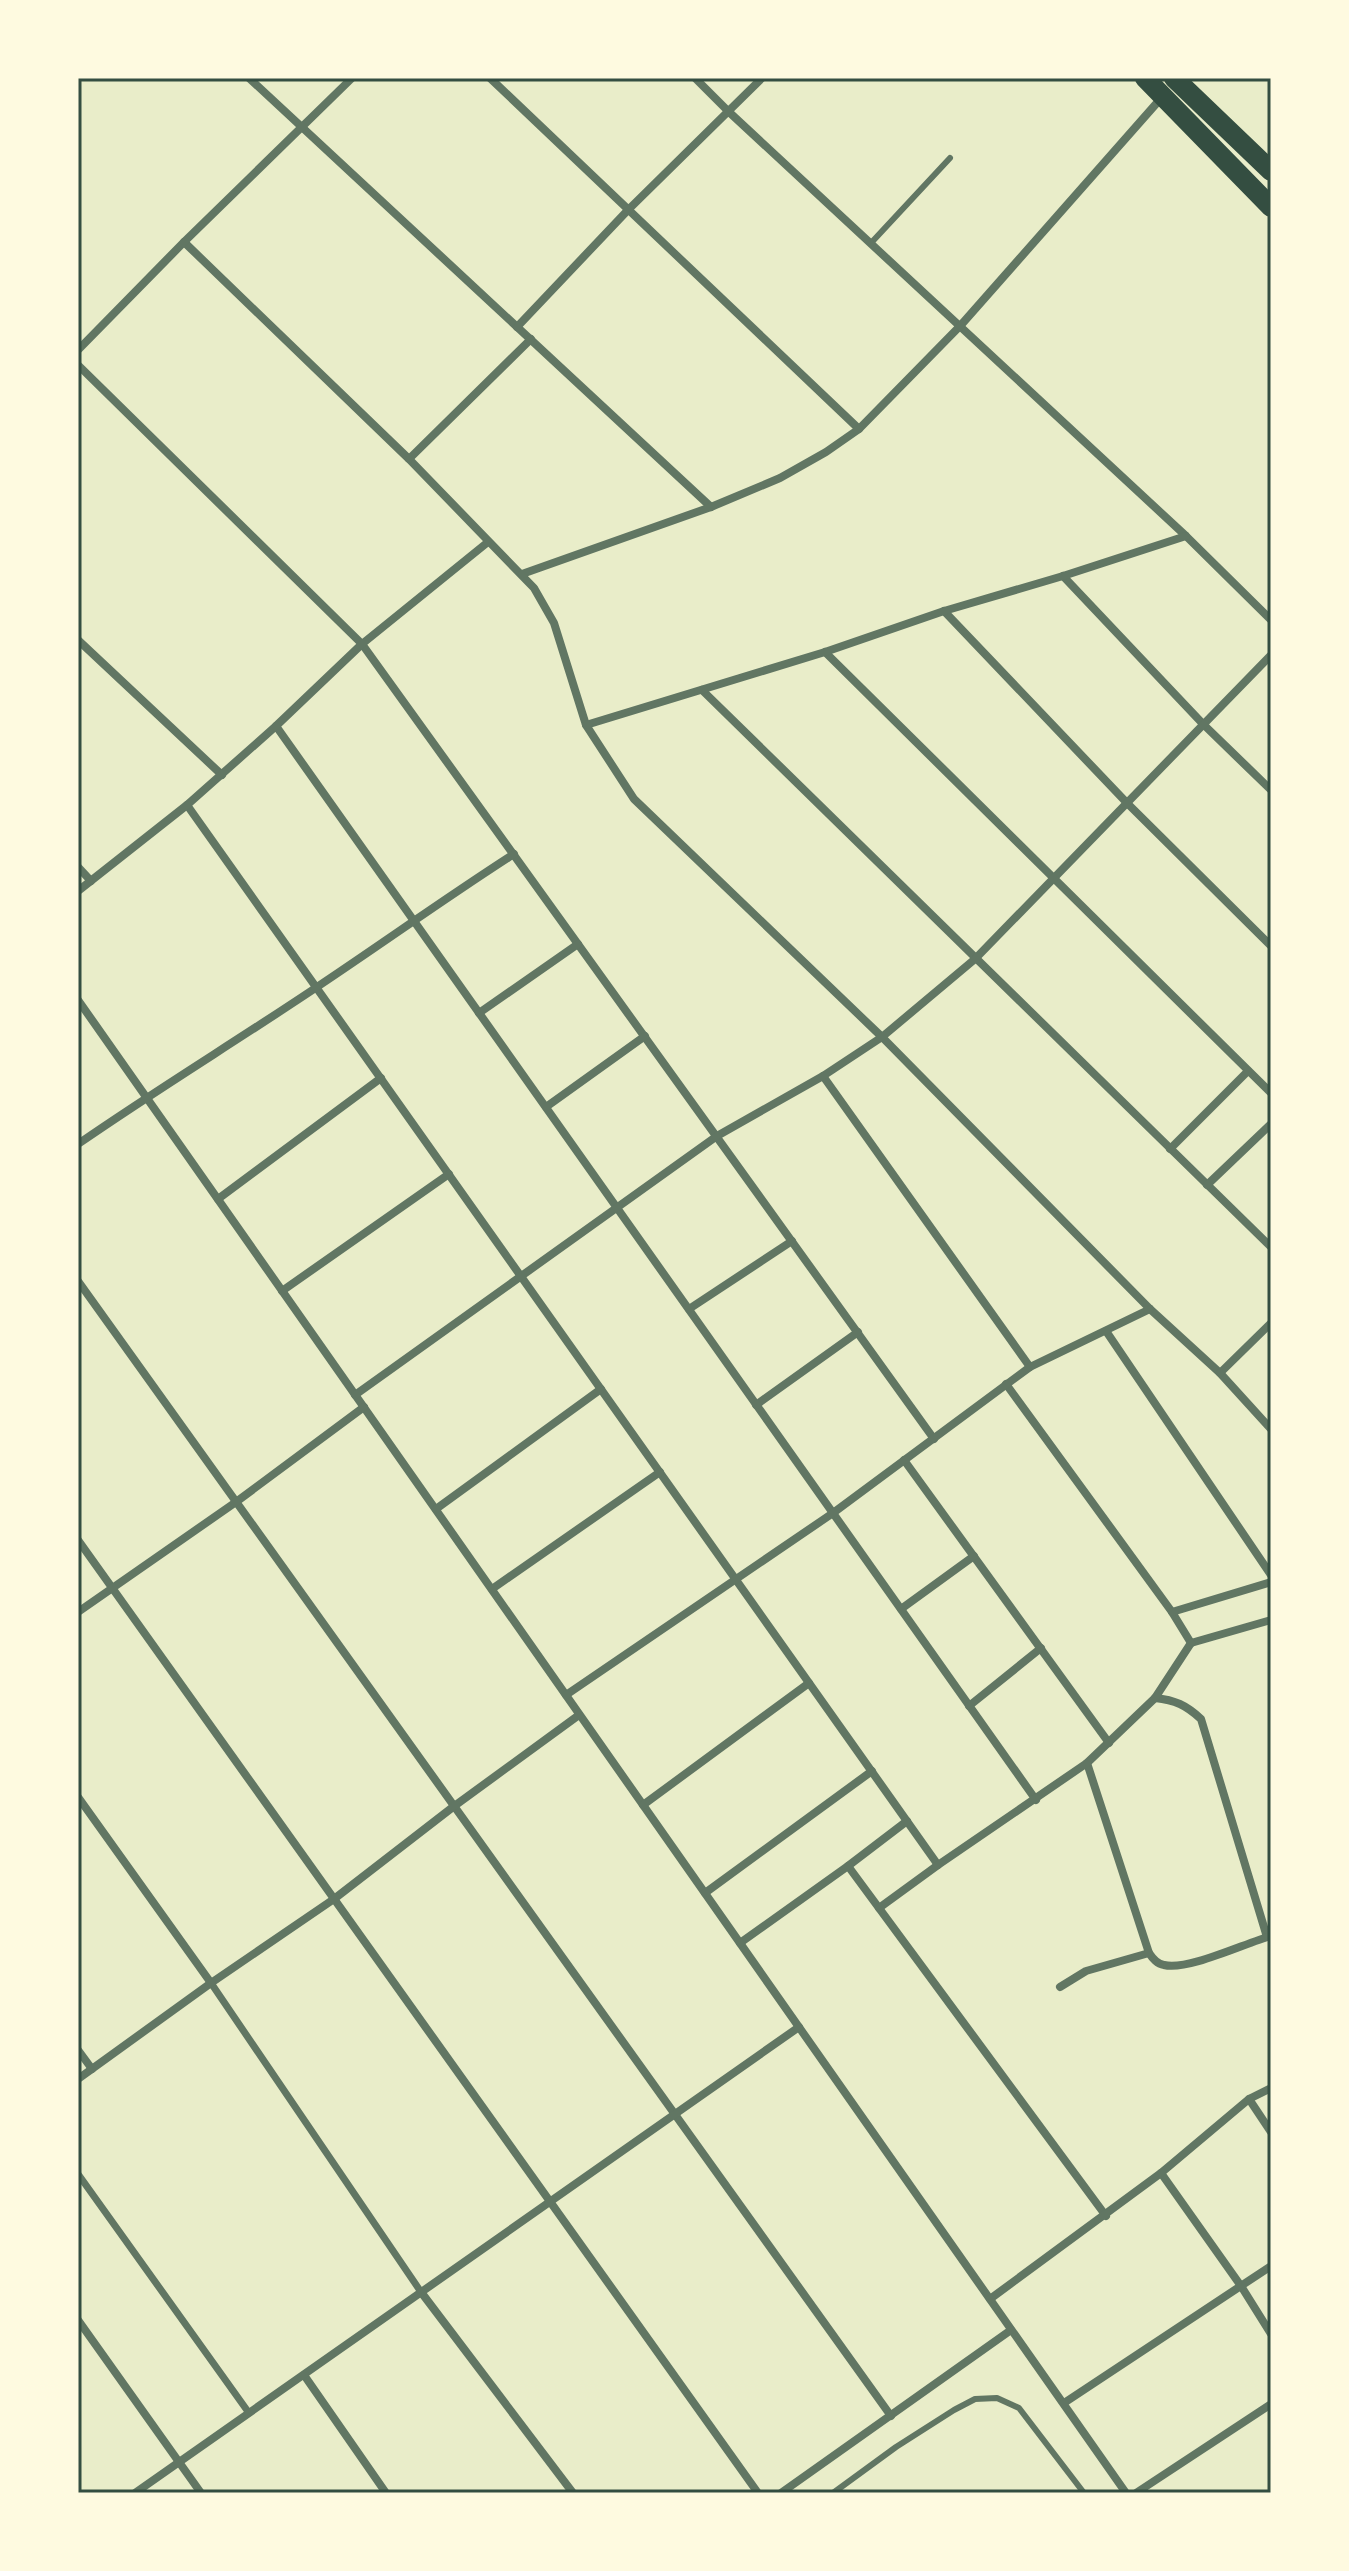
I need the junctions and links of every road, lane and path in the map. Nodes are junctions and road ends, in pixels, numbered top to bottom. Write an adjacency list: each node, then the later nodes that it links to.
1 (249, 78): 9 (street)
2 (352, 78): 9 (street)
3 (490, 78): 13 (street)
4 (695, 78): 8 (street)
5 (762, 78): 8 (street)
6 (1145, 78): 7 (main road)
7 (1174, 83): 11 (main road); 12 (main road); 16 (street)
8 (729, 112): 13 (street); 15 (street)
9 (303, 127): 14 (street); 17 (street)
10 (950, 158): 15 (lane)
11 (1271, 169)
12 (1271, 207)
13 (628, 210): 17 (street); 21 (street)
14 (184, 242): 19 (street); 22 (street)
15 (871, 243): 16 (street)
16 (961, 325): 21 (street); 24 (street)
17 (517, 327): 18 (street)
18 (531, 339): 22 (street); 23 (street)
19 (78, 350)
20 (78, 365): 31 (street)
21 (859, 429): 23 (street)
22 (409, 459): 25 (street)
23 (711, 507): 26 (street)
24 (1186, 536): 27 (street); 29 (street)
25 (488, 542): 26 (street); 31 (street)
26 (522, 574): 36 (street)
27 (1063, 576): 28 (street); 35 (street)
28 (944, 611): 32 (street); 40 (street)
29 (1271, 620)
30 (78, 640): 38 (street)
31 (362, 644): 37 (street); 42 (street)
32 (825, 652): 34 (street); 44 (street)
33 (1271, 655): 35 (street)
34 (702, 690): 36 (street); 50 (street)
35 (1203, 724): 39 (street); 40 (street)
36 (586, 725): 55 (street)
37 (276, 726): 38 (street); 47 (street)
38 (222, 775): 41 (street)
39 (1271, 790)
40 (1127, 803): 44 (street); 49 (street)
41 (187, 805): 45 (street); 51 (street)
42 (514, 854): 47 (street); 48 (street)
43 (78, 867): 45 (street)
44 (1054, 878): 50 (street); 56 (street)
45 (91, 881): 46 (street)
46 (78, 891)
47 (413, 919): 51 (street); 53 (street)
48 (578, 944): 53 (street); 54 (street)
49 (1271, 946)
50 (975, 959): 55 (street); 65 (street)
51 (317, 987): 58 (street); 60 (street)
52 (78, 1000): 60 (street)
53 (479, 1013): 61 (street)
54 (645, 1036): 61 (street); 63 (street)
55 (882, 1037): 57 (street); 76 (street)
56 (1248, 1071): 59 (street); 65 (street)
57 (823, 1076): 63 (street); 80 (street)
58 (381, 1078): 66 (street); 68 (street)
59 (1271, 1093)
60 (146, 1097): 64 (street); 68 (street)
61 (546, 1107): 69 (street)
62 (1271, 1124): 67 (street)
63 (717, 1136): 69 (street); 70 (street)
64 (80, 1140)
65 (1170, 1149): 67 (street)
66 (449, 1174): 72 (street); 74 (street)
67 (1207, 1185): 71 (street)
68 (218, 1199): 74 (street)
69 (616, 1207): 72 (street); 75 (street)
70 (792, 1241): 75 (street); 79 (street)
71 (1271, 1247)
72 (522, 1276): 83 (street); 84 (street)
73 (78, 1281): 91 (street)
74 (282, 1291): 84 (street)
75 (689, 1309): 85 (street)
76 (1150, 1309): 78 (street); 81 (street)
77 (1271, 1323): 81 (street)
78 (1106, 1331): 80 (street); 96 (street)
79 (858, 1332): 85 (street); 88 (street)
80 (1030, 1367): 82 (street)
81 (1220, 1373): 87 (street)
82 (1006, 1384): 88 (street); 103 (street)
83 (601, 1389): 90 (street); 92 (street)
84 (355, 1395): 86 (street)
85 (756, 1405): 93 (street)
86 (364, 1407): 91 (street); 92 (street)
87 (1271, 1429)
88 (934, 1439): 89 (street)
89 (904, 1460): 93 (street); 95 (street)
90 (660, 1472): 97 (street); 100 (street)
91 (236, 1502): 99 (street); 118 (street)
92 (436, 1509): 100 (street)
93 (833, 1513): 97 (street); 101 (street)
94 (78, 1540): 99 (street)
95 (974, 1556): 101 (street); 106 (street)
96 (1271, 1575)
97 (737, 1580): 107 (street); 108 (street)
98 (1271, 1582): 103 (street)
99 (113, 1589): 102 (street); 123 (street)
100 (492, 1589): 108 (street)
101 (901, 1609): 110 (street)
102 (78, 1612)
103 (1172, 1612): 105 (street)
104 (1271, 1620): 105 (street)
105 (1191, 1643): 109 (street)
106 (1041, 1648): 110 (street); 112 (street)
107 (809, 1683): 114 (street); 117 (street)
108 (566, 1695): 111 (street)
109 (1155, 1698): 112 (street); 125 (street)
110 (969, 1706): 116 (street)
111 (579, 1715): 117 (street); 118 (street)
112 (1109, 1743): 113 (street)
113 (1087, 1763): 116 (street); 127 (street)
114 (872, 1771): 119 (street); 122 (street)
115 (78, 1797): 128 (street)
116 (1036, 1800): 120 (street)
117 (643, 1805): 122 (street)
118 (453, 1807): 123 (street); 136 (street)
119 (907, 1821): 120 (street); 121 (street)
120 (938, 1865): 124 (street)
121 (848, 1866): 124 (street); 126 (street)
122 (705, 1893): 126 (street)
123 (334, 1899): 128 (street); 140 (street)
124 (879, 1908): 141 (street)
125 (1269, 1936): 127 (street)
126 (740, 1943): 130 (street)
127 (1149, 1953): 129 (street)
128 (211, 1983): 132 (street); 144 (street)
129 (1060, 1987)
130 (799, 2027): 136 (street); 145 (street)
131 (78, 2050): 132 (street)
132 (92, 2069): 133 (street)
133 (78, 2079)
134 (1271, 2088): 135 (street)
135 (1249, 2099): 137 (street); 138 (street)
136 (676, 2114): 140 (street); 153 (street)
137 (1271, 2132)
138 (1161, 2173): 141 (street); 143 (street)
139 (78, 2174): 152 (street)
140 (550, 2202): 144 (street); 159 (street)
141 (1106, 2216): 145 (street)
142 (1271, 2266): 143 (street)
143 (1241, 2286): 148 (street); 150 (street)
144 (421, 2292): 149 (street); 158 (street)
145 (990, 2299): 147 (street)
146 (78, 2320): 154 (street)
147 (1011, 2330): 150 (street); 153 (street)
148 (1271, 2334)
149 (304, 2375): 152 (street); 157 (street)
150 (1064, 2403): 163 (street)
151 (1271, 2404): 164 (street)
152 (249, 2413): 154 (street)
153 (891, 2416): 160 (street)
154 (179, 2462): 155 (street); 156 (street)
155 (135, 2493)
156 (201, 2493)
157 (386, 2493)
158 (573, 2493)
159 (758, 2493)
160 (781, 2493)
161 (833, 2493): 162 (lane)
162 (1084, 2493)
163 (1126, 2493)
164 (1136, 2493)

